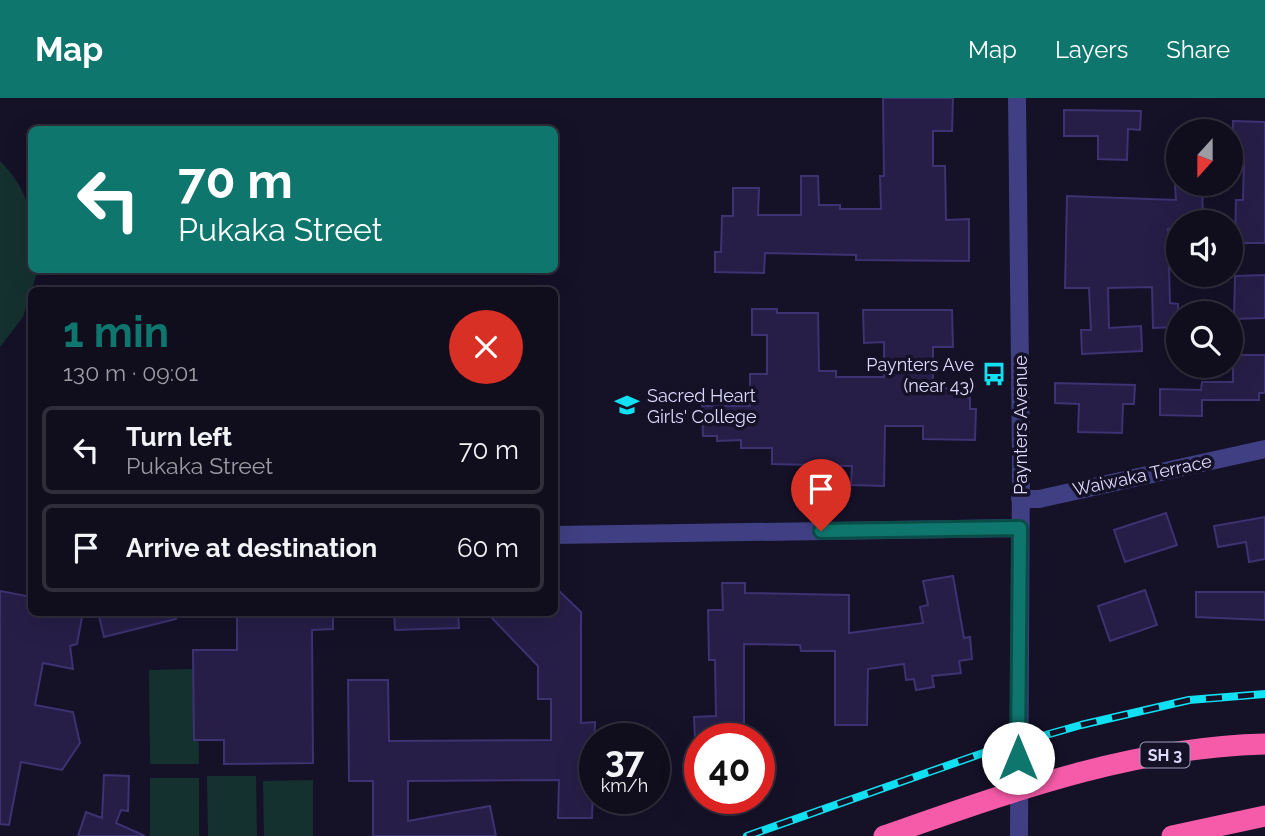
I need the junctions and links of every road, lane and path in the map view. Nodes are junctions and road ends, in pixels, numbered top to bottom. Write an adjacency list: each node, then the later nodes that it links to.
1 (1017, 98): 3 (street, Paynters Avenue)
2 (1265, 449): 3 (street, Waiwaka Terrace)
3 (1020, 499): 4 (street, Paynters Avenue)
4 (1020, 528): 5 (street); 8 (street, Paynters Avenue)
5 (558, 534)
6 (1265, 744): 9 (highway, SH 3)
7 (1265, 816): 10 (highway)
8 (1019, 831)
9 (884, 836)
10 (1172, 836)

